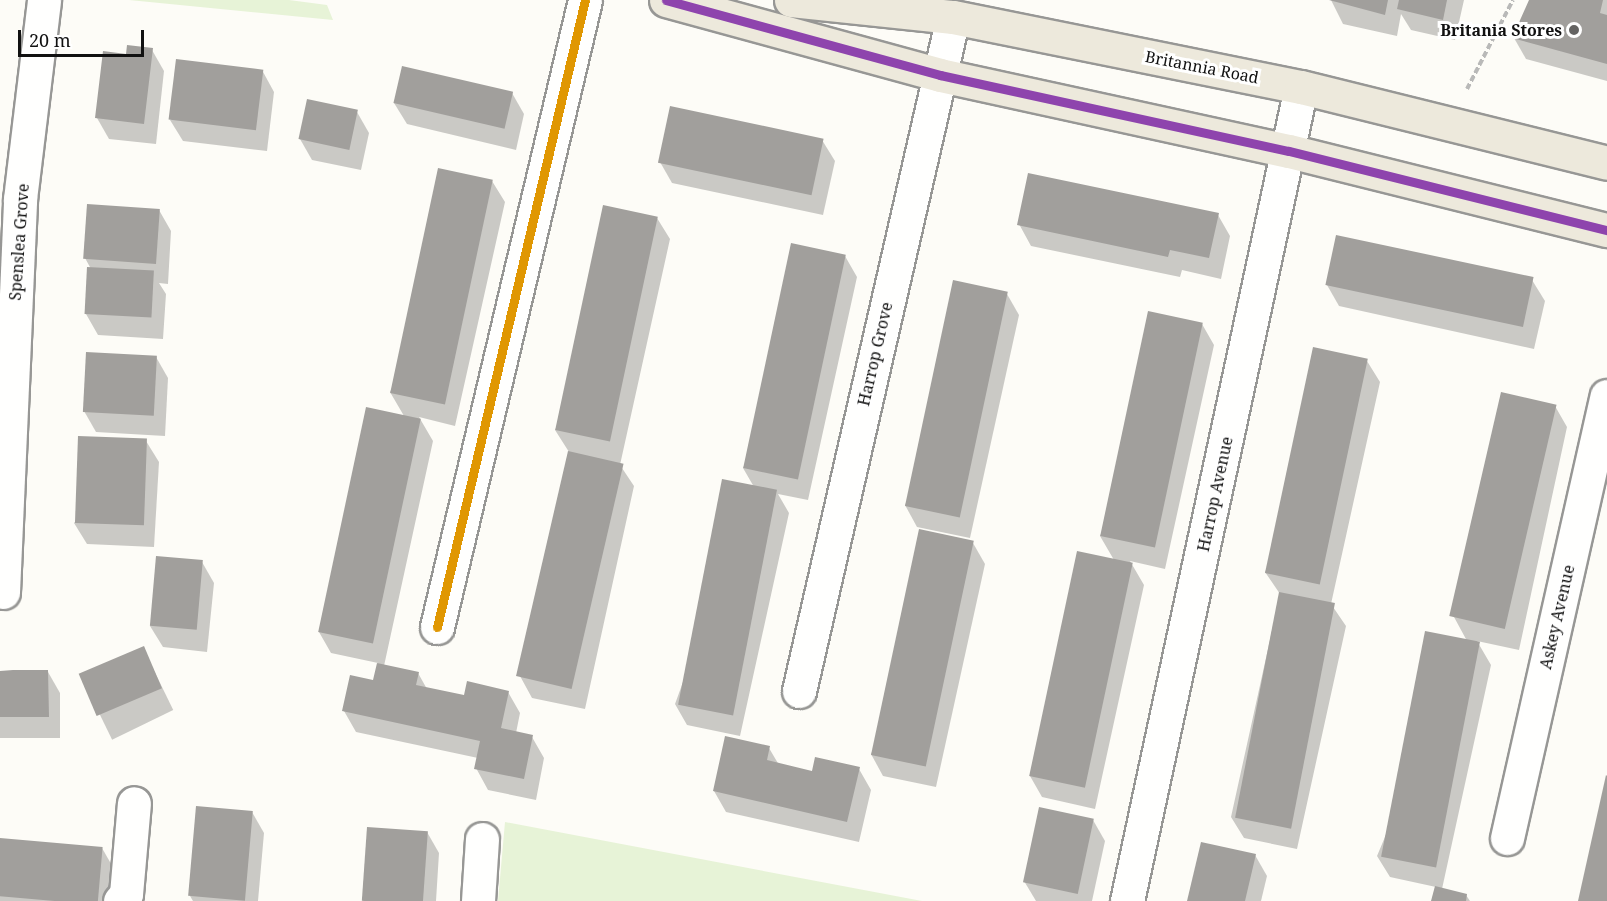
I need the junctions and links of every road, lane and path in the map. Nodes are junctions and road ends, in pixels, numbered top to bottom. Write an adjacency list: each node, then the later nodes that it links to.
1 (44, 0): 12 (street, Spenslea Grove)
2 (585, 0): 13 (street)
3 (666, 0): 6 (main road)
4 (791, 0): 5 (main road, Britannia Road)
5 (953, 17): 6 (street, Harrop Grove); 7 (main road, Britannia Road)
6 (940, 75): 8 (main road); 14 (street, Harrop Grove)
7 (1301, 87): 8 (street, Harrop Avenue); 9 (main road, Britannia Road)
8 (1289, 151): 10 (main road); 20 (street, Harrop Avenue)
9 (1607, 163)
10 (1607, 230)
11 (1607, 396): 16 (street, Askey Avenue)
12 (3, 592)
13 (437, 627)
14 (799, 691)
15 (134, 803): 18 (street)
16 (1507, 838)
17 (482, 839): 19 (street)
18 (120, 901)
19 (478, 901)
20 (1127, 901)

